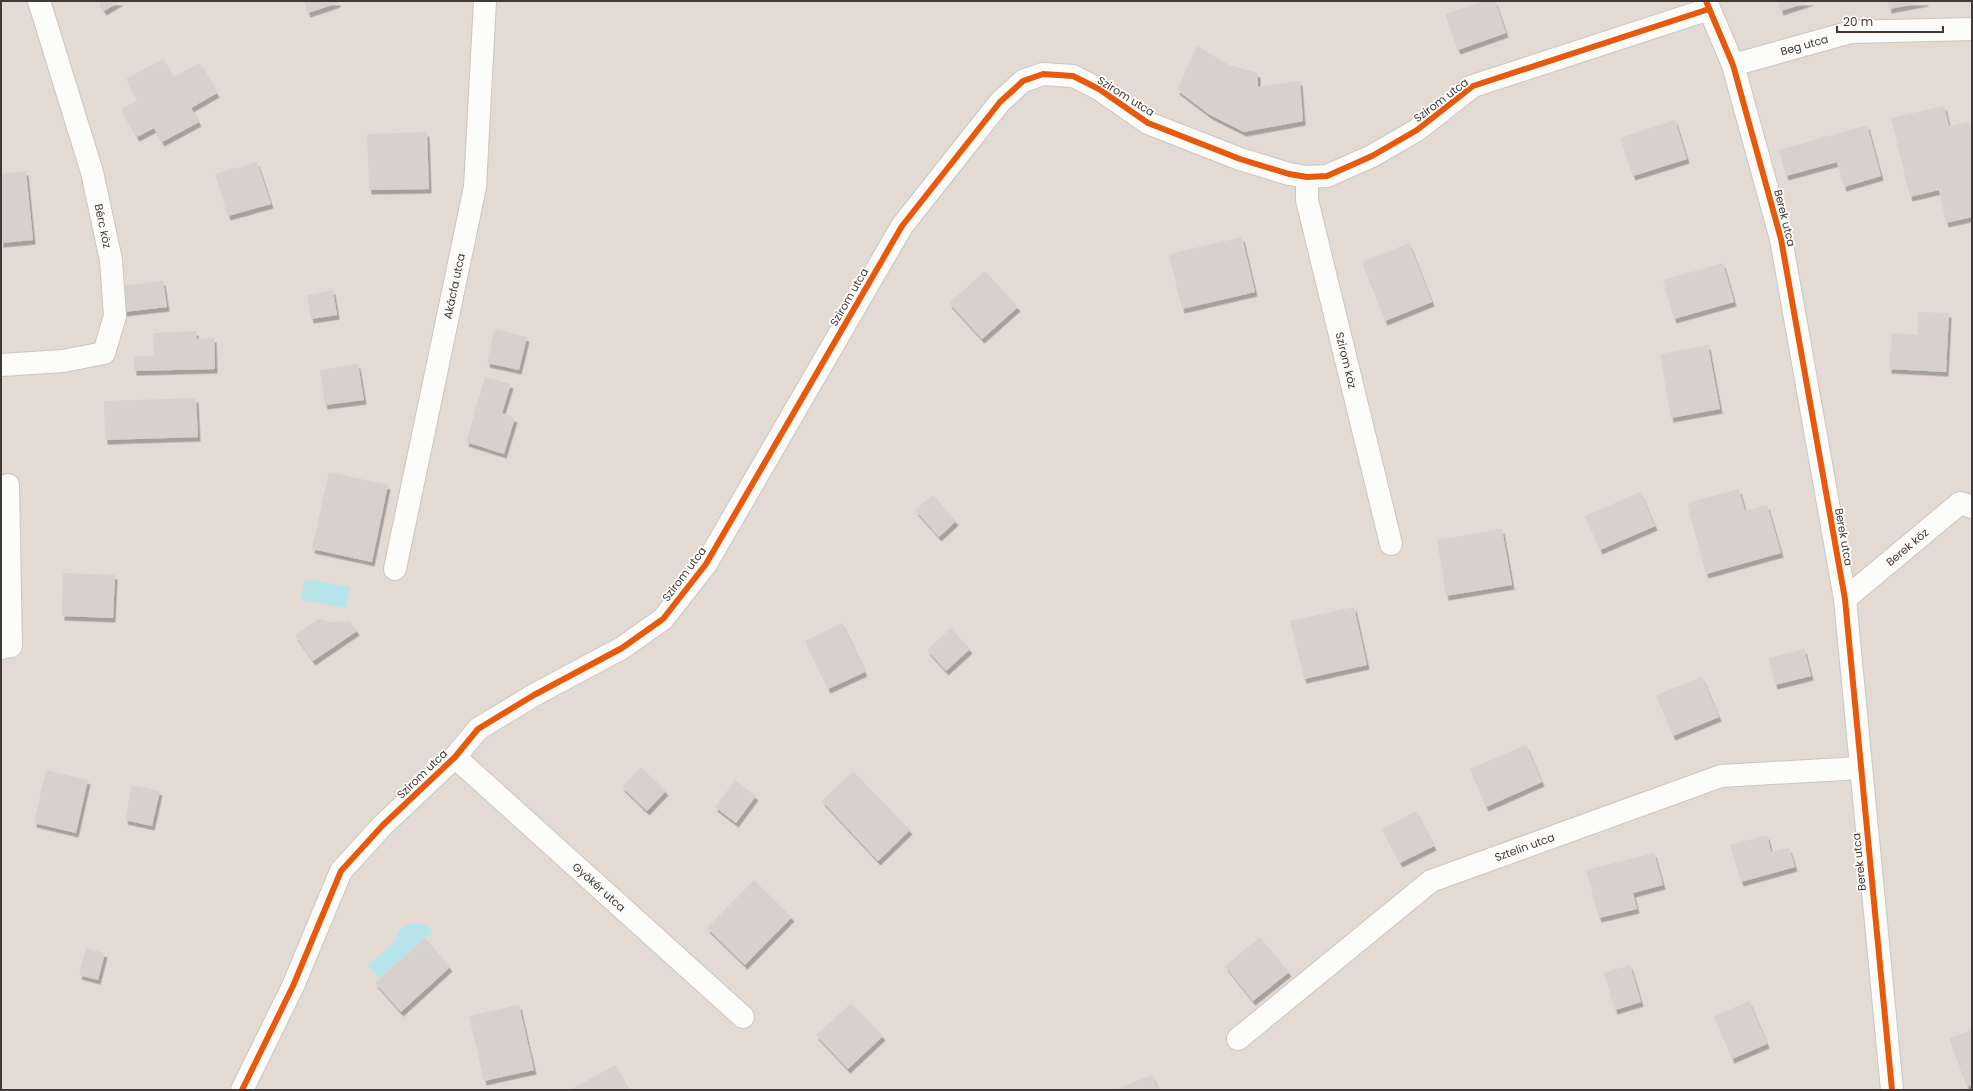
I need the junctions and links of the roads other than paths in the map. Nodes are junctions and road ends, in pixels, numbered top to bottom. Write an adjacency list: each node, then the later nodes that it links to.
1 (39, 1): 7 (street, Bérc köz)
2 (485, 1): 11 (street, Akácfa utca)
3 (1708, 5): 5 (street, Berek utca); 6 (street, Szirom utca)
4 (1972, 29): 5 (street, Beg utca)
5 (1733, 65): 12 (street, Berek utca)
6 (1307, 177): 10 (street, Szirom köz); 14 (street, Szirom utca)
7 (1, 365)
8 (8, 485): 13 (street)
9 (1972, 507): 12 (street, Berek köz)
10 (1392, 544)
11 (395, 569)
12 (1845, 599): 15 (street, Berek utca)
13 (1, 648)
14 (455, 757): 16 (street, Gyökér utca); 18 (street, Szirom utca)
15 (1860, 768): 17 (street, Sztelin utca); 19 (street, Berek utca)
16 (743, 1017)
17 (1238, 1039)
18 (242, 1090)
19 (1892, 1090)

